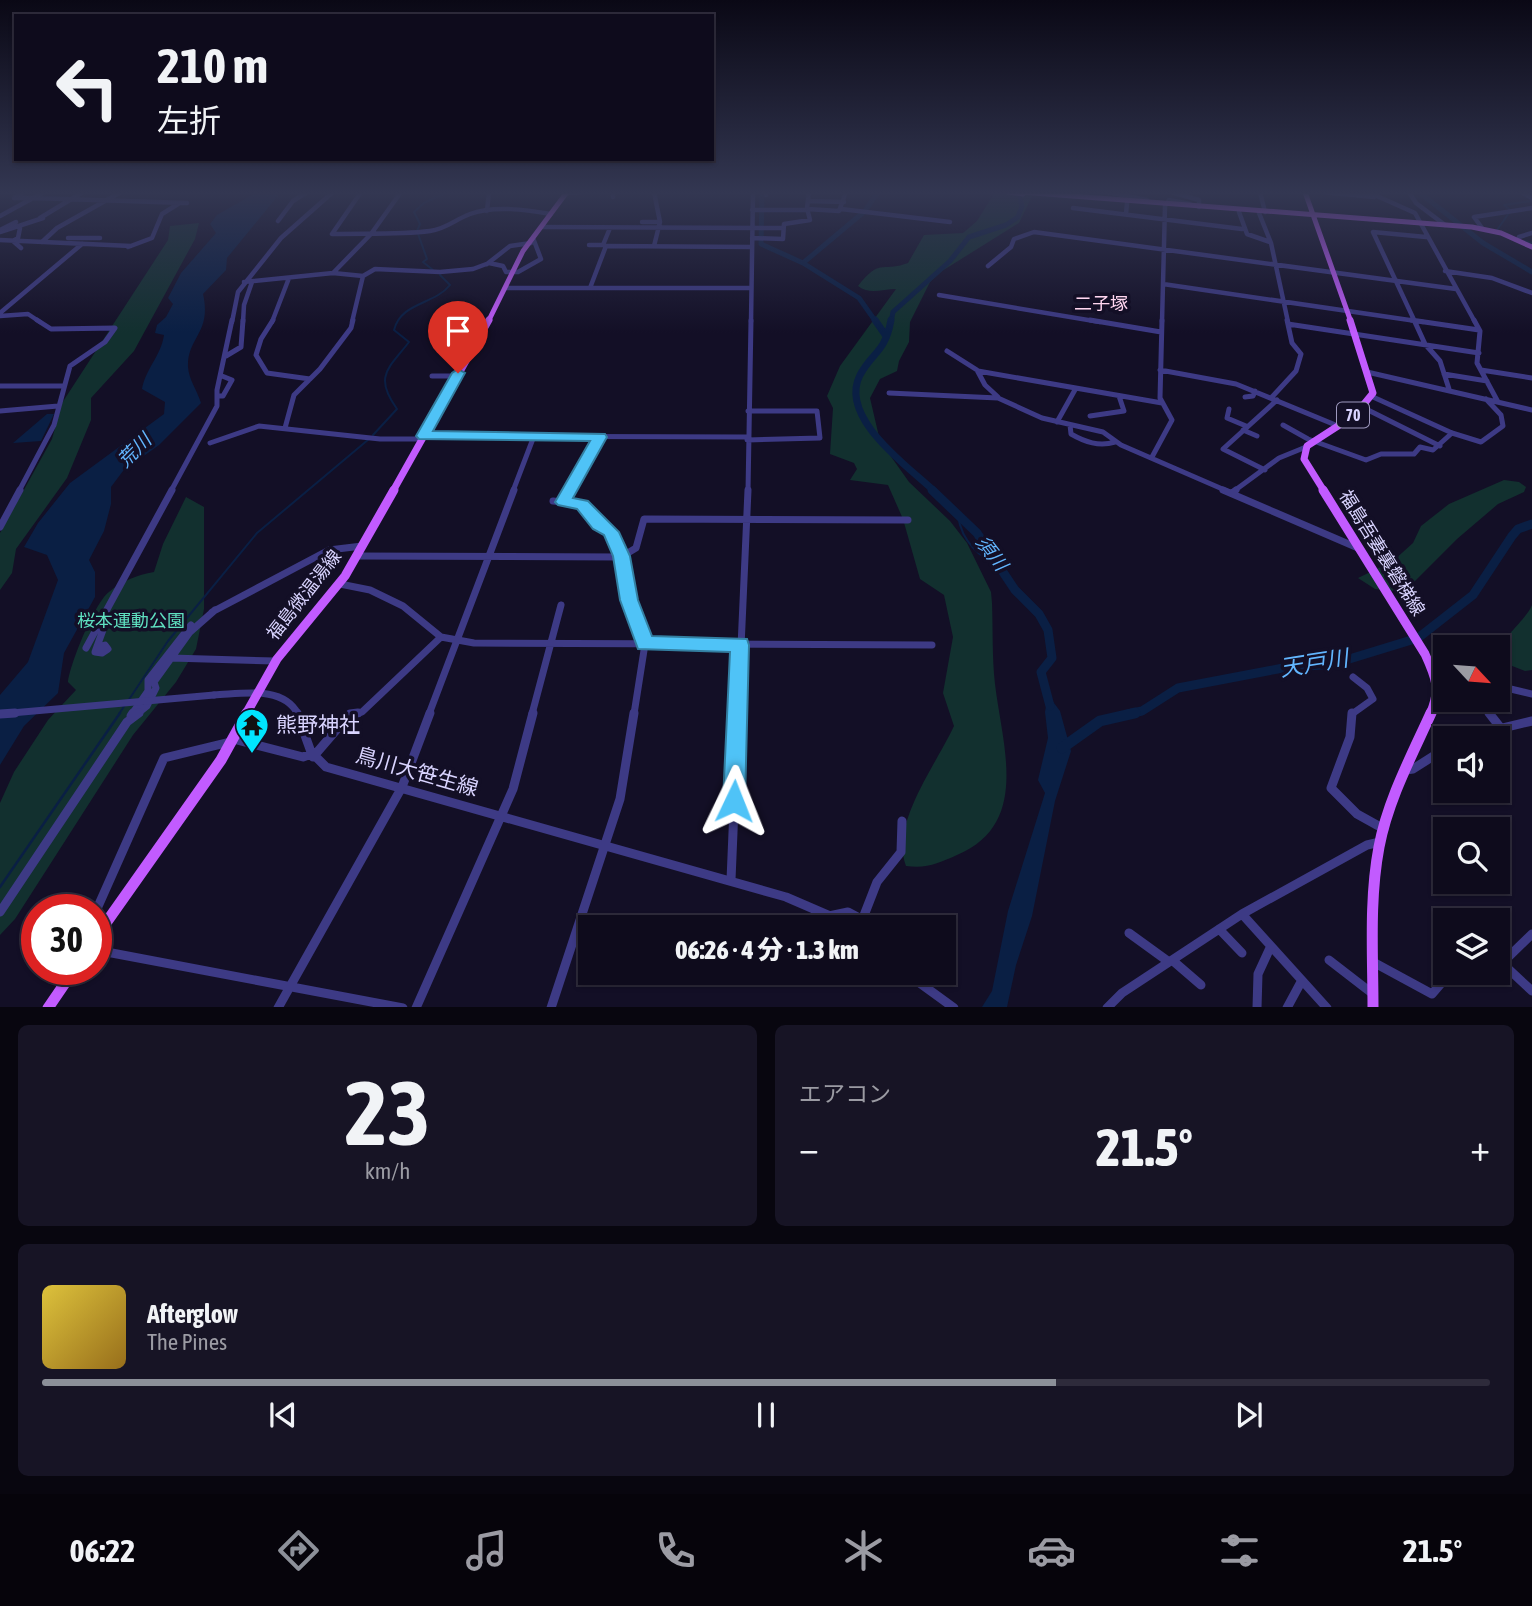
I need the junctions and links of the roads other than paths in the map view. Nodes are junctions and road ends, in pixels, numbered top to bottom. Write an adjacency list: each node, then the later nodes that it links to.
1 (752, 238): 30 (street)
2 (16, 239): 20 (street)
3 (45, 239): 22 (street)
4 (67, 239): 24 (street)
5 (151, 239): 27 (street)
6 (280, 239): 45 (street)
7 (366, 239): 40 (street)
8 (606, 239): 28 (street)
9 (656, 239): 29 (street)
10 (1014, 239): 37 (street)
11 (1086, 239): 34 (street)
12 (1164, 239): 34 (street)
13 (1253, 239): 23 (street)
14 (1269, 239): 23 (street)
15 (1323, 239): 39 (main road, 70)
16 (1377, 239): 44 (street)
17 (1427, 239): 38 (street)
18 (1510, 239): 31 (main road)
19 (0, 240): 20 (street)
20 (13, 241): 22 (street); 32 (street)
21 (533, 241): 35 (street); 41 (main road, 福島微温湯線); 41 (street)
22 (42, 242): 24 (street)
23 (1270, 242): 36 (street)
24 (62, 243): 25 (street)
25 (82, 244): 27 (street); 55 (street)
26 (589, 245): 28 (street)
27 (131, 246): 33 (street)
28 (604, 246): 29 (street); 48 (street)
29 (654, 246): 30 (street)
30 (752, 247): 49 (street)
31 (1532, 247)
32 (21, 248)
33 (119, 248)
34 (1164, 249): 36 (street); 46 (street)
35 (487, 264): 41 (street); 42 (street)
36 (1275, 264): 39 (street); 53 (street)
37 (988, 266)
38 (1446, 271): 50 (street); 51 (street)
39 (1335, 272): 44 (street); 54 (main road, 70)
40 (333, 273): 42 (street); 43 (street)
41 (511, 273): 47 (main road, 福島微温湯線)
42 (363, 276): 74 (street)
43 (289, 278): 45 (street); 74 (street)
44 (1398, 281): 50 (street); 56 (street)
45 (248, 282): 64 (street); 64 (street)
46 (1163, 284): 53 (street); 59 (street)
47 (505, 288): 48 (street); 72 (main road, 福島微温湯線)
48 (590, 288): 49 (street)
49 (750, 288): 96 (street)
50 (1456, 289): 58 (street)
51 (1532, 293)
52 (939, 295): 59 (street)
53 (1283, 302): 54 (street); 57 (street)
54 (1347, 311): 56 (street); 60 (main road, 70)
55 (0, 315): 77 (street)
56 (1415, 321): 58 (street); 61 (street)
57 (1288, 324): 60 (street); 87 (street)
58 (1479, 330): 63 (street)
59 (1161, 332): 65 (street)
60 (1354, 334): 61 (street); 68 (main road, 70)
61 (1425, 344): 63 (street); 69 (street)
62 (947, 351): 67 (street)
63 (1479, 353): 66 (street)
64 (226, 356): 70 (street)
65 (1160, 370): 80 (street); 89 (street)
66 (1481, 370): 73 (street); 75 (street)
67 (978, 371): 78 (street); 86 (street)
68 (1367, 372): 79 (street); 85 (main road, 70)
69 (1444, 374): 75 (street); 79 (street)
70 (222, 376): 82 (street); 82 (street)
71 (432, 376): 72 (street)
72 (456, 376): 108 (main road, 福島微温湯線)
73 (1532, 378)
74 (310, 379): 102 (street)
75 (1487, 381): 90 (street)
76 (0, 386): 77 (street)
77 (62, 386): 91 (street)
78 (1076, 388): 83 (street); 98 (street)
79 (1449, 389): 88 (street)
80 (1255, 391): 84 (street); 87 (street)
81 (889, 393): 86 (street)
82 (217, 396): 131 (street)
83 (1119, 396): 89 (street); 97 (street)
84 (1245, 397)
85 (1373, 397): 92 (main road, 70); 104 (street)
86 (999, 399): 98 (street)
87 (1274, 399): 101 (street); 103 (street)
88 (1486, 399): 90 (street); 104 (street)
89 (1162, 402): 116 (street)
90 (1498, 402): 94 (street)
91 (58, 406): 95 (street); 124 (street)
92 (1364, 408): 101 (main road, 70); 113 (street)
93 (1229, 409): 103 (street)
94 (1532, 410)
95 (0, 411)
96 (748, 411): 109 (street); 109 (street)
97 (1090, 415)
98 (1057, 422): 99 (street)
99 (1070, 425): 111 (street); 111 (street)
100 (1283, 425): 110 (street)
101 (1338, 426): 110 (main road, 70)
102 (285, 428): 108 (street); 112 (street)
103 (1245, 428): 106 (street); 118 (street)
104 (1452, 433): 113 (street)
105 (534, 436): 107 (street); 108 (street); 128 (street)
106 (1257, 436)
107 (600, 437): 109 (street); 121 (street)
108 (423, 438): 125 (main road, 福島微温湯線)
109 (747, 438): 122 (street)
110 (1314, 441): 114 (main road, 70); 115 (street)
111 (1115, 442): 116 (street)
112 (210, 443)
113 (1440, 446): 115 (street)
114 (1306, 447): 118 (street); 126 (main road, 福島吾妻裏磐梯線)
115 (1347, 452): 117 (street)
116 (1152, 457): 119 (street)
117 (1347, 464)
118 (1265, 470): 119 (street)
119 (1233, 493): 126 (street)
120 (552, 501): 121 (street)
121 (563, 502): 129 (street)
122 (746, 520): 123 (street); 129 (street); 138 (street)
123 (908, 520)
124 (0, 527)
125 (362, 545): 127 (main road, 福島微温湯線); 133 (street)
126 (1358, 548): 144 (main road, 福島吾妻裏磐梯線)
127 (356, 556): 128 (street); 130 (main road, 福島微温湯線)
128 (488, 556): 129 (street); 135 (street)
129 (621, 556): 137 (street)
130 (340, 583): 134 (street); 143 (main road, 福島微温湯線)
131 (110, 604): 140 (street); 141 (street)
132 (561, 605): 136 (street)
133 (215, 611): 142 (street); 151 (street)
134 (441, 636): 135 (street); 155 (street)
135 (459, 640): 136 (street); 158 (street)
136 (550, 643): 137 (street); 159 (street)
137 (645, 644): 138 (street); 163 (street)
138 (740, 645): 139 (street); 164 (street)
139 (932, 645)
140 (98, 647)
141 (86, 648)
142 (171, 658): 143 (street); 151 (street)
143 (275, 661): 148 (main road, 福島微温湯線)
144 (1433, 665)
145 (1353, 677): 161 (street)
146 (1510, 688): 147 (street)
147 (1532, 694)
148 (257, 695): 150 (street, bridge); 154 (main road, 福島微温湯線); 155 (street)
149 (1433, 707): 157 (main road, 福島吾妻裏磐梯線)
150 (0, 714)
151 (128, 720): 166 (street)
152 (1532, 721): 153 (street)
153 (1505, 726)
154 (233, 740): 155 (street, 鳥川大笹生線); 165 (street); 167 (main road, 福島微温湯線)
155 (312, 755): 158 (street, 鳥川大笹生線)
156 (1433, 756): 157 (street)
157 (1406, 770): 161 (main road, 福島吾妻裏磐梯線)
158 (402, 787): 159 (street, 鳥川大笹生線); 186 (street)
159 (500, 816): 163 (street, 鳥川大笹生線); 195 (street)
160 (902, 821): 172 (street)
161 (1384, 829): 162 (main road, 福島吾妻裏磐梯線)
162 (1380, 842): 168 (street); 182 (main road, 福島吾妻裏磐梯線)
163 (606, 845): 164 (street, 鳥川大笹生線); 196 (street)
164 (731, 880): 169 (street, 鳥川大笹生線)
165 (104, 894)
166 (0, 912)
167 (112, 914)
168 (1242, 914): 173 (street); 176 (street)
169 (827, 915)
170 (831, 915): 171 (street)
171 (853, 915)
172 (864, 915)
173 (1219, 929): 178 (street); 181 (street)
174 (1129, 933): 181 (street)
175 (1532, 934): 179 (street)
176 (1270, 948): 184 (street); 199 (street)
177 (112, 953): 186 (street)
178 (1242, 953)
179 (1510, 955)
180 (1329, 960): 191 (street)
181 (1170, 961): 188 (street); 198 (street)
182 (1373, 962): 189 (street); 191 (main road, 福島吾妻裏磐梯線)
183 (1510, 973): 190 (street)
184 (1301, 982): 200 (street); 201 (street)
185 (63, 985): 192 (main road)
186 (290, 985): 193 (street); 194 (street)
187 (923, 985): 197 (street)
188 (1201, 985)
189 (1440, 985)
190 (1532, 991)
191 (1373, 994): 202 (main road, 福島吾妻裏磐梯線)
192 (48, 1007)
193 (278, 1007)
194 (402, 1007)
195 (416, 1007)
196 (551, 1007)
197 (954, 1007)
198 (1107, 1007)
199 (1256, 1007)
200 (1287, 1007)
201 (1327, 1007)
202 (1373, 1007)

